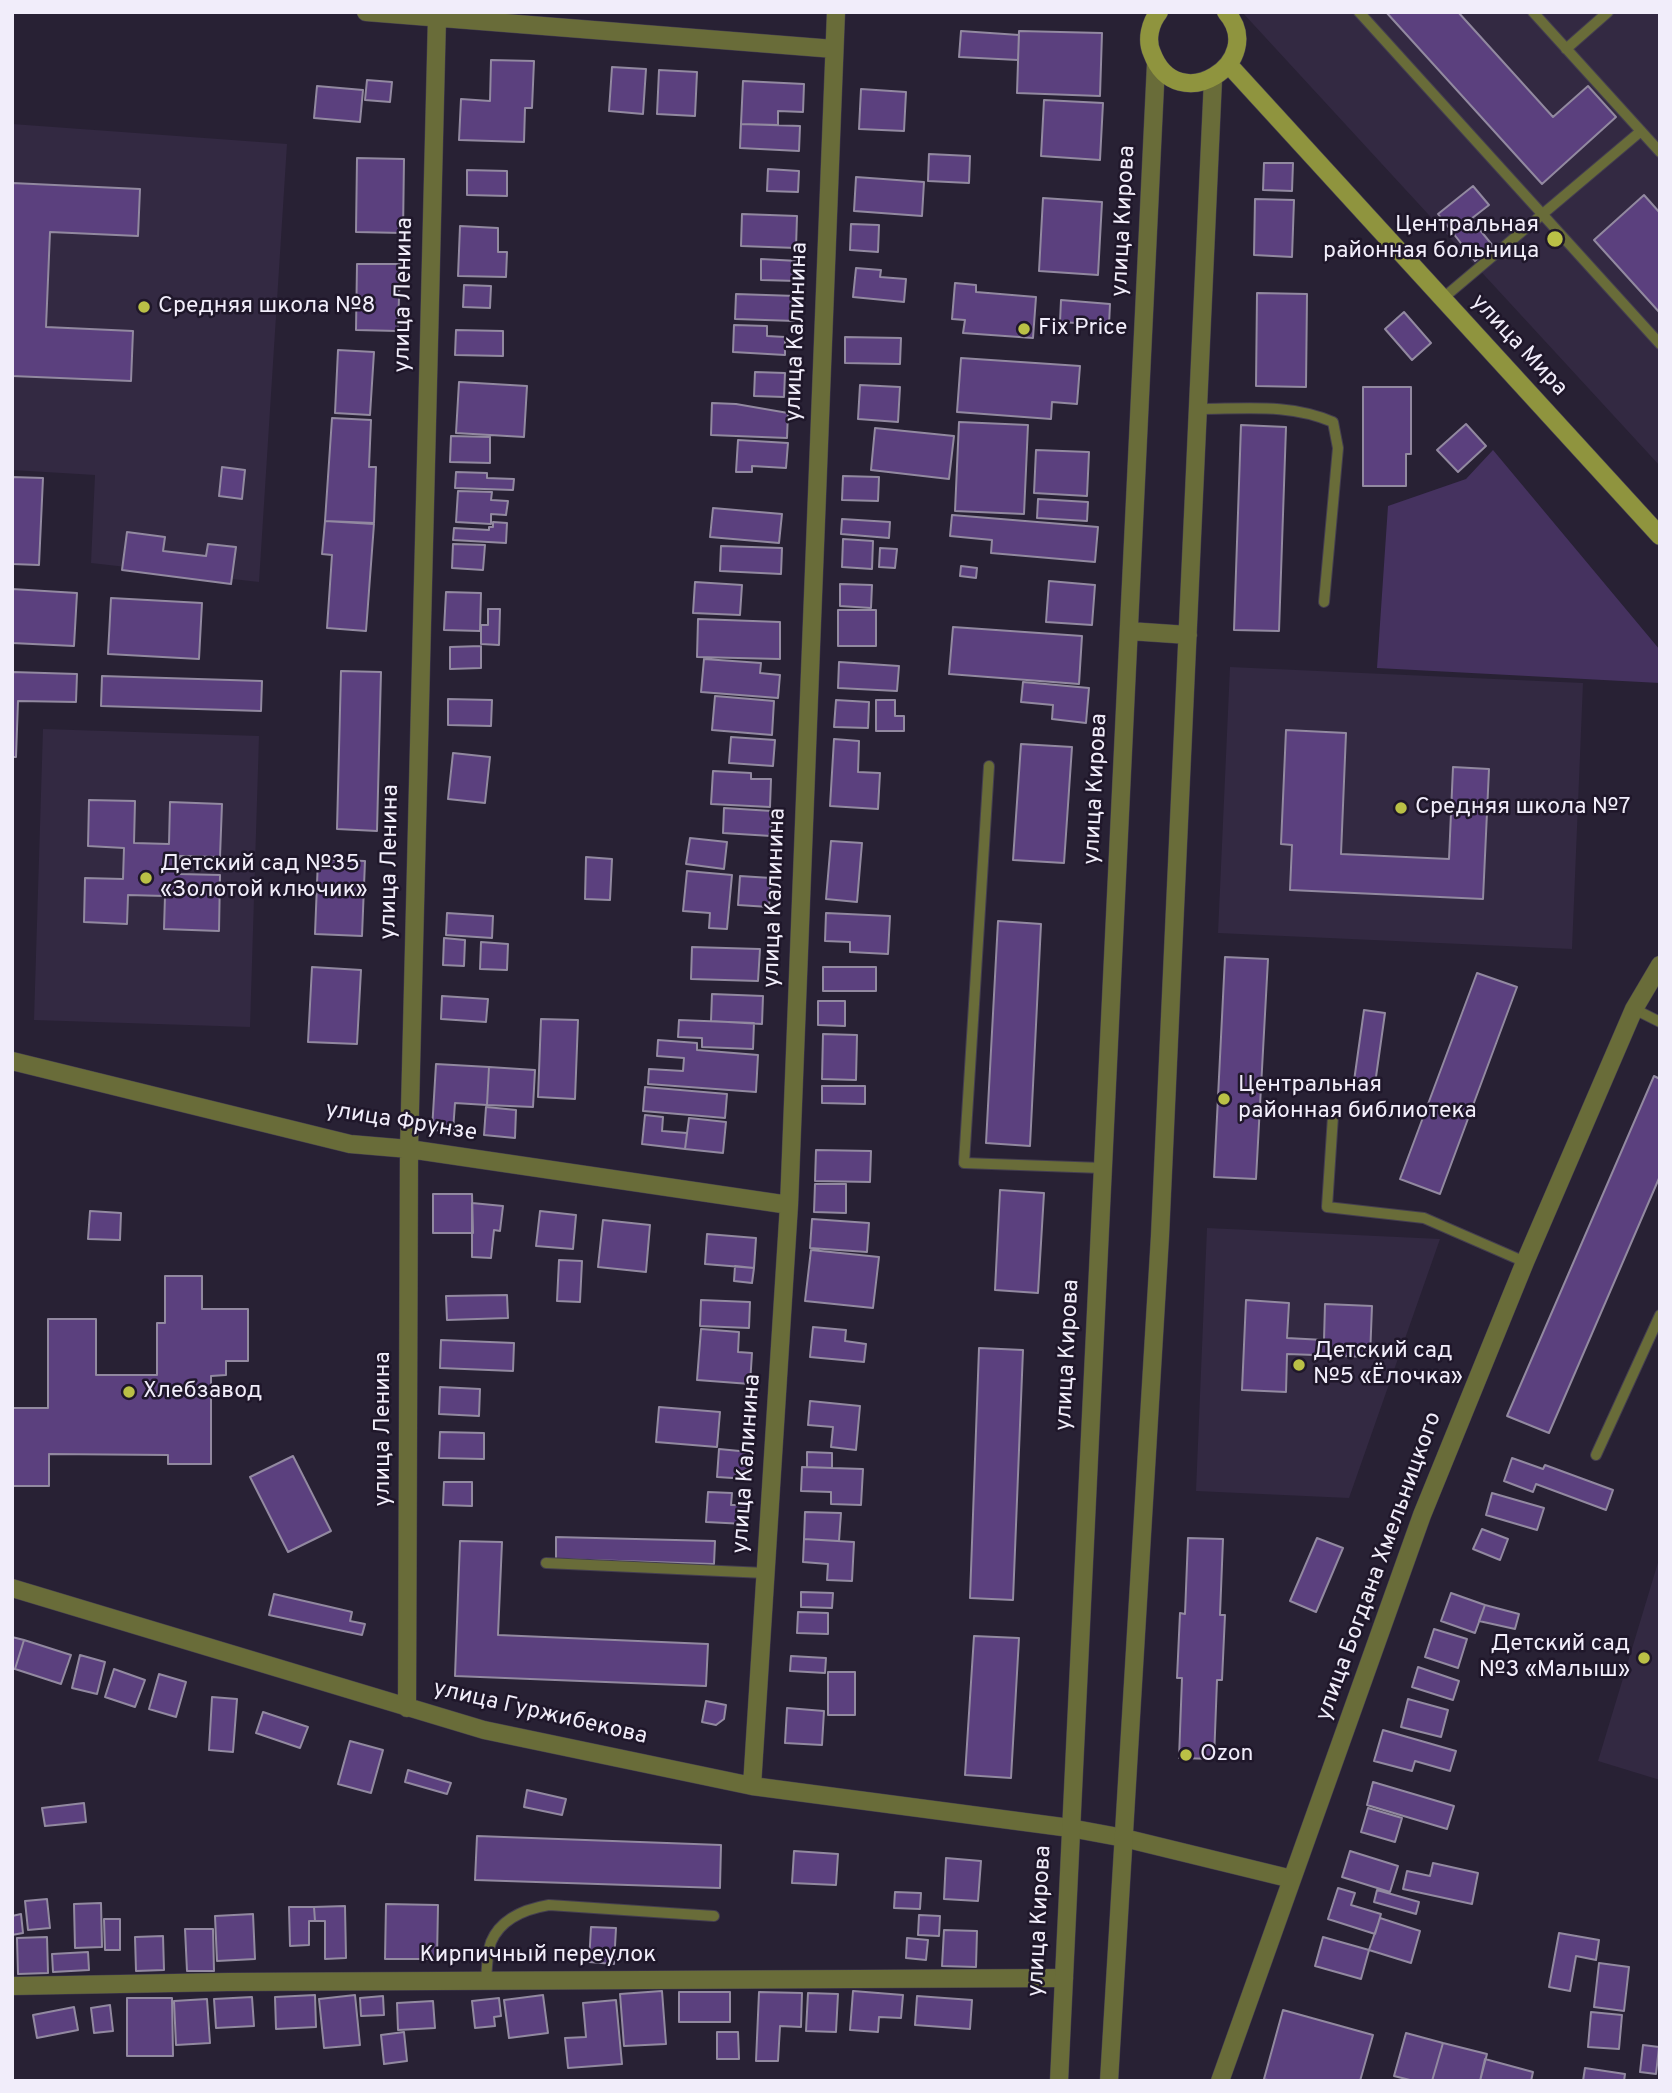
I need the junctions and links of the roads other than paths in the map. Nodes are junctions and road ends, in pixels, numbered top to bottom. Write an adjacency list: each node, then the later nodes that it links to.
1 (366, 12): 8 (street)
2 (836, 12): 9 (street, улица Калинина)
3 (1159, 12): 11 (main road, улица Кирова)
4 (1226, 12): 12 (main road)
5 (1359, 12): 16 (lane)
6 (1533, 12): 10 (lane)
7 (1608, 12): 10 (lane)
8 (436, 17): 9 (street); 30 (street, улица Ленина)
9 (834, 49): 32 (street, улица Калинина)
10 (1566, 49): 14 (lane)
11 (1156, 64): 13 (main road); 22 (street, улица Кирова)
12 (1229, 65): 13 (main road); 17 (main road, улица Мира)
13 (1213, 79): 19 (street)
14 (1641, 131): 15 (lane); 16 (lane)
15 (1660, 152)
16 (1543, 215): 17 (lane); 18 (lane)
17 (1442, 299): 20 (main road, улица Мира)
18 (1660, 344)
19 (1198, 409): 21 (lane); 23 (street)
20 (1660, 536)
21 (1324, 603)
22 (1129, 631): 23 (street); 31 (street, улица Кирова)
23 (1188, 635): 42 (street)
24 (989, 766): 31 (lane)
25 (1660, 965): 26 (street, улица Богдана Хмельницкого)
26 (1634, 1009): 27 (lane); 33 (street, улица Богдана Хмельницкого)
27 (1660, 1022)
28 (12, 1061): 30 (street, улица Фрунзе)
29 (1333, 1116): 33 (lane)
30 (409, 1150): 32 (street, улица Фрунзе); 39 (street, улица Ленина)
31 (1102, 1168): 41 (street, улица Кирова)
32 (789, 1205): 37 (street, улица Калинина)
33 (1525, 1262): 43 (street, улица Богдана Хмельницкого)
34 (1660, 1315): 35 (lane)
35 (1596, 1455)
36 (546, 1563): 37 (lane)
37 (765, 1573): 40 (street, улица Калинина)
38 (12, 1588): 39 (street, улица Гуржибекова)
39 (407, 1708): 40 (street, улица Гуржибекова)
40 (752, 1786): 41 (street, улица Гуржибекова)
41 (1070, 1828): 42 (street, улица Гуржибекова); 45 (street, улица Кирова)
42 (1125, 1838): 43 (street, улица Гуржибекова); 49 (street)
43 (1292, 1879): 50 (street, улица Богдана Хмельницкого)
44 (714, 1916): 46 (lane)
45 (1063, 1978): 46 (street, Кирпичный переулок); 48 (street, улица Кирова)
46 (486, 1980): 47 (street, Кирпичный переулок)
47 (12, 1986)
48 (1059, 2081)
49 (1109, 2081)
50 (1220, 2081)

